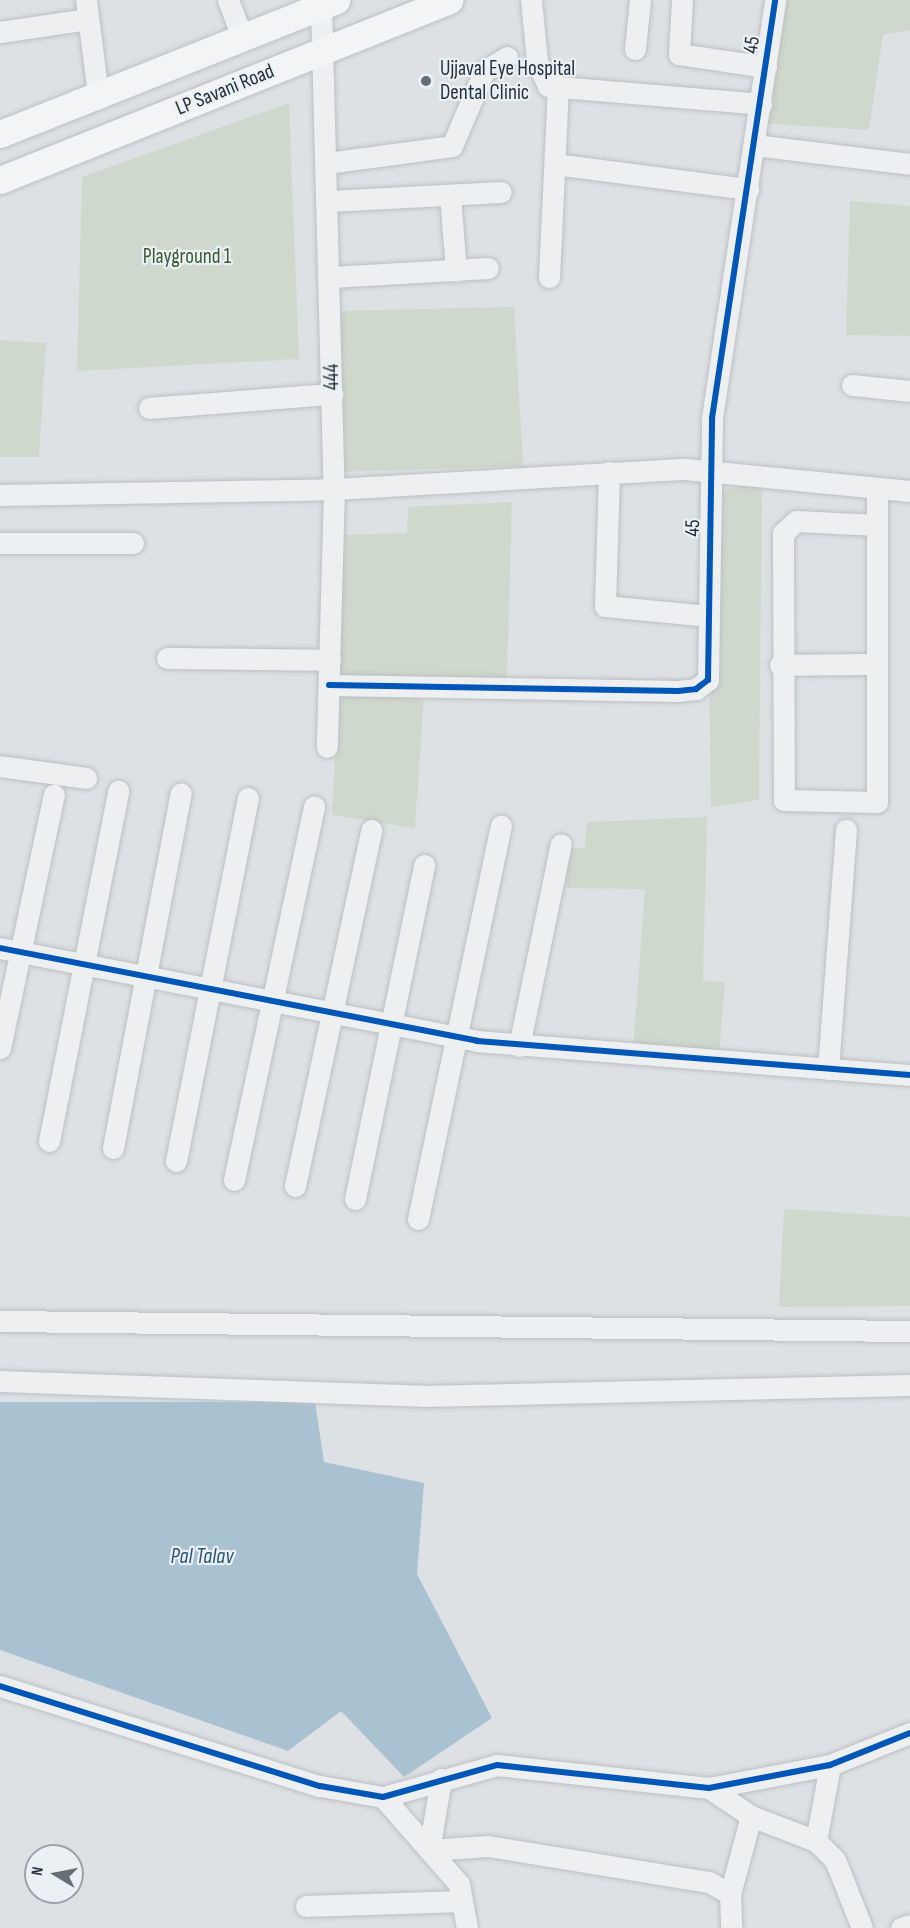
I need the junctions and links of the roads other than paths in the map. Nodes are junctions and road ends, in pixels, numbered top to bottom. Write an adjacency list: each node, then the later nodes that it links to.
1 (228, 0): 10 (street)
2 (449, 0): 12 (main road, LP Savani Road)
3 (531, 0): 15 (street)
4 (640, 0): 11 (street)
5 (682, 0): 14 (street)
6 (774, 0): 14 (street, 45)
7 (329, 3): 10 (main road, LP Savani Road); 12 (street, 444)
8 (87, 9): 9 (street); 16 (street)
9 (0, 32)
10 (242, 37): 16 (main road, LP Savani Road)
11 (634, 49)
12 (324, 51): 20 (street, 444); 23 (main road, LP Savani Road)
13 (507, 57): 20 (street)
14 (766, 67): 17 (street, 45)
15 (558, 88): 17 (street); 21 (street)
16 (98, 95): 18 (main road, LP Savani Road)
17 (761, 104): 19 (street, 45)
18 (0, 134)
19 (754, 145): 22 (street); 24 (street, 45)
20 (327, 163): 27 (street, 444)
21 (555, 164): 24 (street); 31 (street)
22 (910, 164)
23 (0, 180)
24 (748, 189): 36 (street, 45)
25 (501, 192): 26 (street)
26 (450, 195): 27 (street); 29 (street)
27 (329, 201): 30 (street, 444)
28 (488, 268): 29 (street)
29 (456, 271): 30 (street)
30 (331, 277): 34 (street, 444)
31 (549, 277)
32 (852, 385): 33 (street)
33 (910, 391)
34 (332, 394): 35 (street); 39 (street, 444)
35 (149, 408)
36 (711, 471): 37 (street); 38 (street); 45 (street, 45)
37 (609, 472): 39 (street); 45 (street)
38 (878, 488): 40 (street); 42 (street)
39 (334, 489): 41 (street); 47 (street, 444)
40 (910, 491)
41 (0, 495)
42 (877, 525): 48 (street); 49 (street)
43 (0, 543): 44 (street)
44 (133, 543)
45 (708, 616): 50 (street, 45)
46 (167, 658): 47 (street)
47 (330, 660): 50 (street, 444)
48 (877, 664): 49 (street); 49 (street)
49 (780, 665)
50 (329, 685): 51 (street, 444)
51 (327, 747)
52 (0, 766): 53 (street)
53 (86, 778)
54 (118, 791): 66 (street)
55 (182, 793): 67 (street)
56 (54, 795): 65 (street)
57 (248, 798): 68 (street)
58 (314, 806): 69 (street)
59 (501, 826): 72 (street)
60 (371, 830): 70 (street)
61 (846, 830): 75 (street)
62 (561, 844): 73 (street)
63 (424, 866): 71 (street)
64 (0, 948): 65 (street)
65 (22, 953): 66 (street); 74 (street)
66 (86, 965): 67 (street); 77 (street)
67 (144, 976): 68 (street); 78 (street)
68 (208, 989): 69 (street); 79 (street)
69 (272, 1001): 70 (street); 80 (street)
70 (333, 1013): 71 (street); 81 (street)
71 (390, 1024): 72 (street); 82 (street)
72 (457, 1037): 73 (street); 83 (street)
73 (519, 1046): 75 (street)
74 (0, 1048)
75 (828, 1069): 76 (street)
76 (910, 1075)
77 (50, 1142)
78 (113, 1148)
79 (176, 1161)
80 (234, 1180)
81 (295, 1186)
82 (355, 1199)
83 (418, 1219)
84 (0, 1321): 85 (street)
85 (910, 1331)
86 (0, 1381): 87 (street)
87 (910, 1385)
88 (0, 1686): 93 (street)
89 (910, 1733): 90 (street)
90 (830, 1765): 92 (street); 95 (street)
91 (441, 1779): 92 (street); 93 (street); 96 (street)
92 (709, 1788): 94 (street)
93 (383, 1797): 96 (street)
94 (751, 1816): 95 (street); 97 (street)
95 (816, 1841): 103 (street)
96 (429, 1850): 97 (street); 98 (street)
97 (730, 1894): 102 (street)
98 (462, 1901): 99 (street); 101 (street)
99 (306, 1906)
100 (910, 1925): 105 (street)
101 (467, 1928)
102 (731, 1928)
103 (865, 1928): 104 (street)
104 (878, 1928)
105 (902, 1928)

